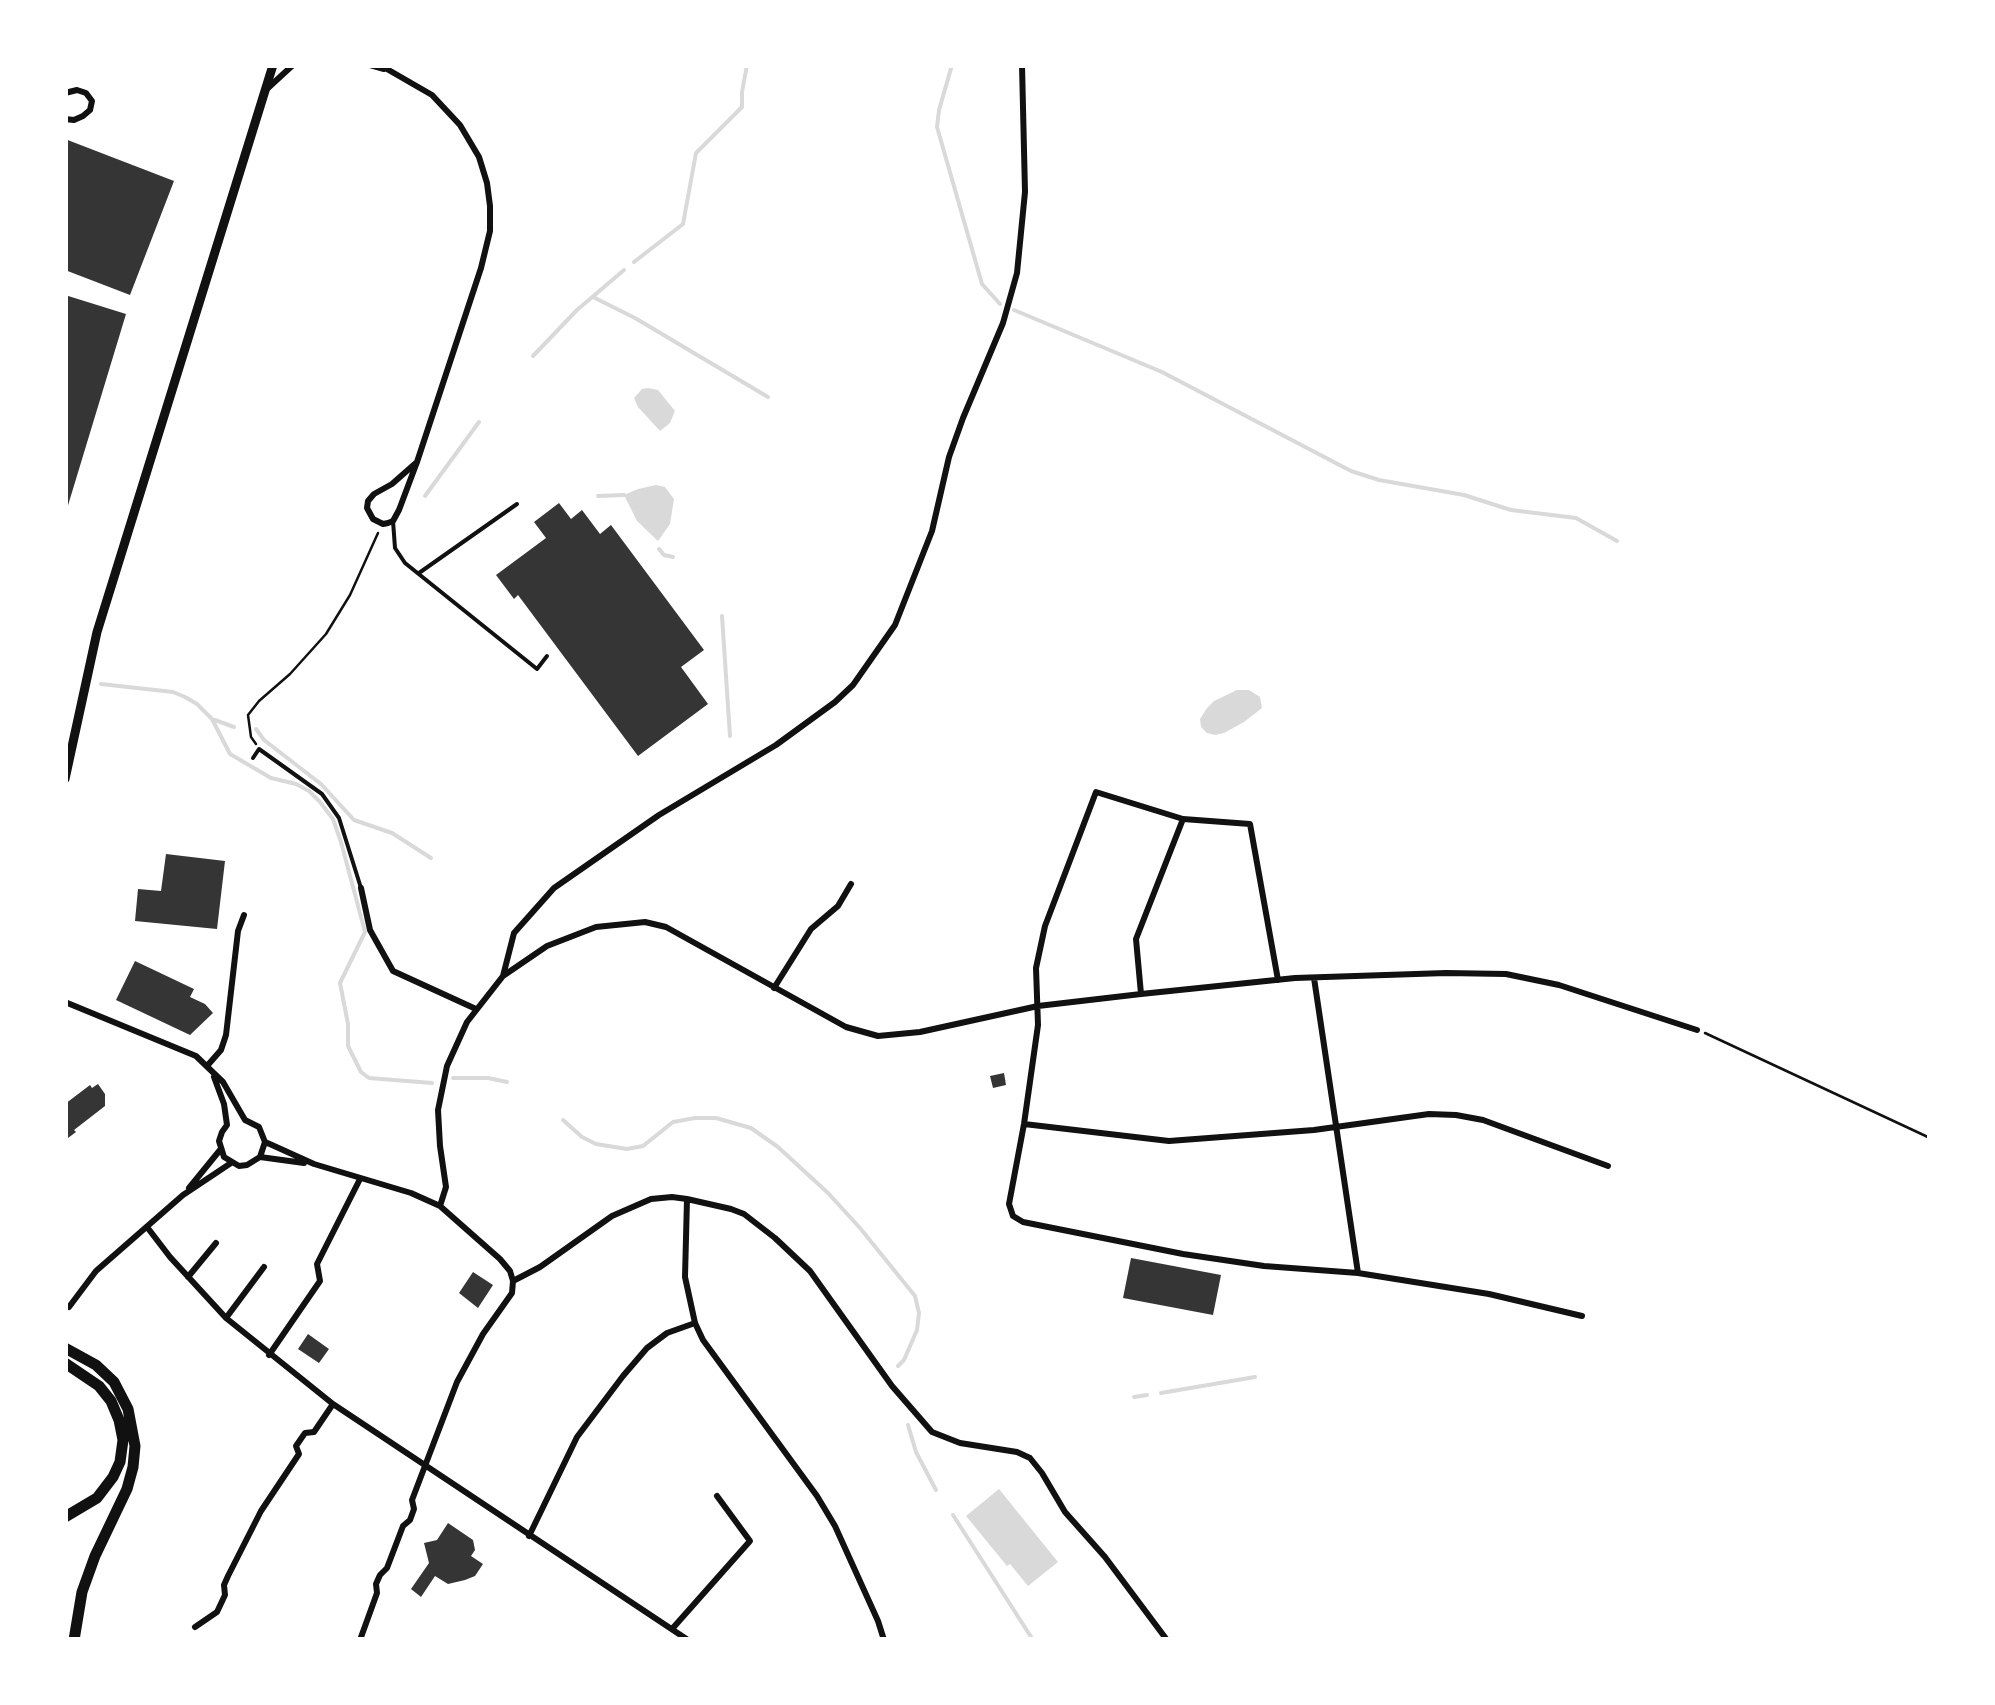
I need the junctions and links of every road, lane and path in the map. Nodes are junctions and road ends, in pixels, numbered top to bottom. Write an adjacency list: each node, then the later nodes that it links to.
1 (273, 65): 7 (main road)
2 (293, 65): 7 (street)
3 (370, 65): 6 (street)
4 (380, 65): 6 (street)
5 (1022, 65): 23 (street)
6 (390, 71): 10 (street)
7 (264, 92): 18 (main road)
8 (65, 93): 9 (street)
9 (65, 118)
10 (417, 462): 12 (street); 13 (street)
11 (517, 504): 14 (lane)
12 (392, 520): 13 (street); 14 (lane)
13 (383, 524): 16 (path)
14 (418, 573): 15 (lane)
15 (547, 656)
16 (259, 749): 17 (lane); 21 (lane)
17 (253, 758)
18 (65, 779)
19 (1183, 819): 25 (street); 27 (street); 29 (street)
20 (852, 884): 26 (street)
21 (361, 888): 30 (street)
22 (244, 914): 32 (street)
23 (503, 976): 26 (street); 30 (street)
24 (1314, 978): 25 (street); 31 (street); 36 (street)
25 (1278, 980): 27 (street)
26 (774, 988): 29 (street)
27 (1141, 994): 29 (street)
28 (65, 1002): 32 (street)
29 (1038, 1006): 34 (street)
30 (476, 1009): 47 (street)
31 (1697, 1030): 37 (path)
32 (210, 1068): 33 (street); 35 (street)
33 (244, 1120): 35 (street); 38 (street)
34 (1024, 1124): 36 (street); 51 (street)
35 (228, 1125): 39 (street)
36 (1335, 1127): 43 (street); 51 (street)
37 (1930, 1138)
38 (265, 1142): 40 (street); 42 (street)
39 (220, 1150): 41 (street); 45 (street)
40 (260, 1157): 41 (street); 42 (street)
41 (231, 1163): 45 (street)
42 (314, 1164): 44 (street)
43 (1608, 1166)
44 (360, 1179): 47 (street); 59 (street)
45 (184, 1195): 48 (street)
46 (688, 1199): 53 (street); 57 (street); 72 (street)
47 (440, 1206): 53 (street)
48 (147, 1227): 52 (street); 54 (street)
49 (216, 1242): 52 (street)
50 (264, 1267): 56 (street)
51 (1358, 1273): 55 (street)
52 (188, 1277): 56 (street)
53 (513, 1281): 62 (street)
54 (69, 1307)
55 (1582, 1316)
56 (226, 1318): 59 (street)
57 (695, 1323): 65 (street); 71 (street)
58 (65, 1348): 68 (highway)
59 (269, 1355): 61 (street)
60 (65, 1363): 64 (highway)
61 (333, 1404): 62 (street); 66 (street)
62 (426, 1466): 65 (street); 69 (street)
63 (717, 1496): 67 (street)
64 (65, 1516)
65 (529, 1536): 67 (street)
66 (194, 1627)
67 (672, 1629): 70 (street)
68 (74, 1640)
69 (360, 1640)
70 (688, 1640)
71 (884, 1640)
72 (1167, 1640)

